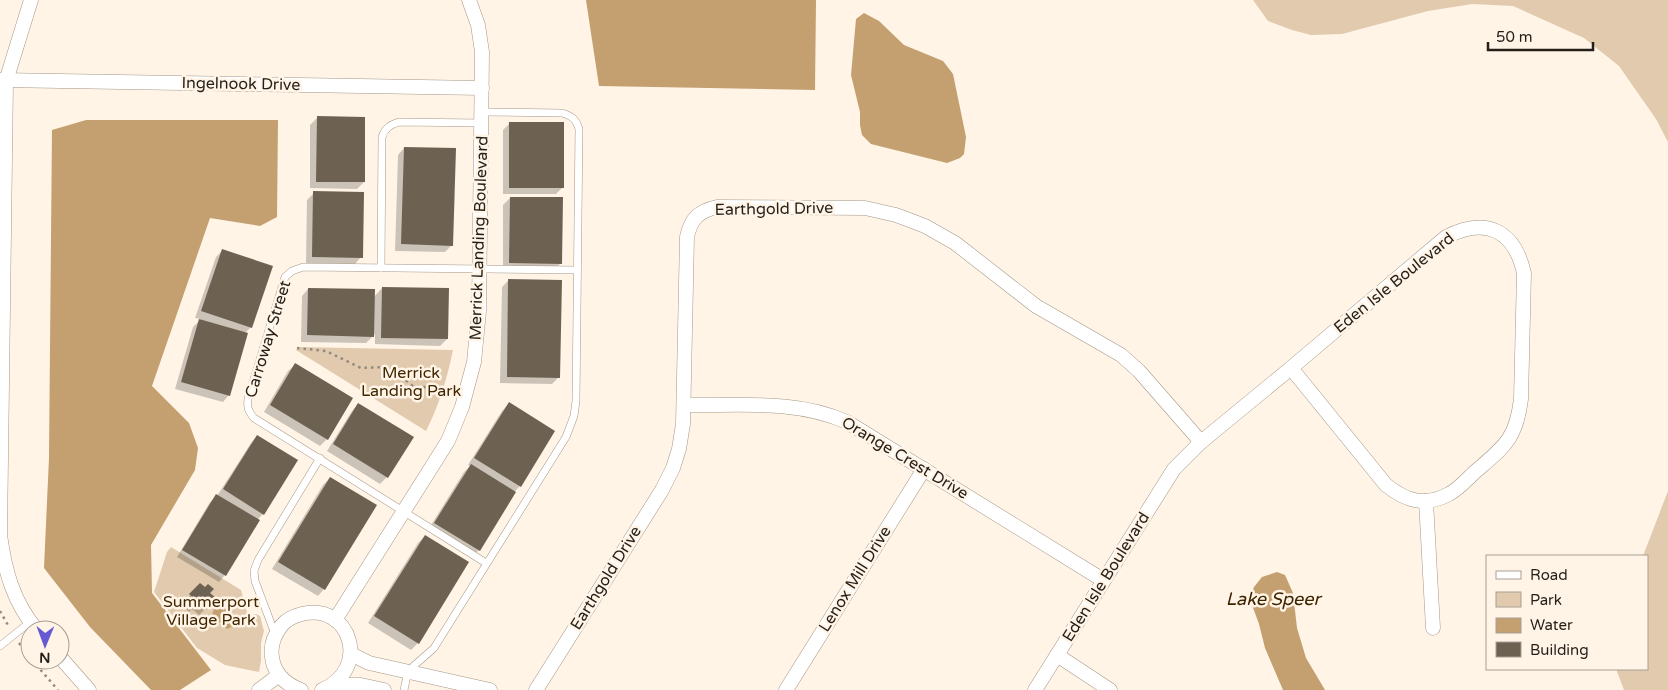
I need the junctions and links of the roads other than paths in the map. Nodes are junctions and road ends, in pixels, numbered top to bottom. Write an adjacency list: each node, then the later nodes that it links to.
1 (32, 0): 3 (street)
2 (469, 0): 4 (street, Merrick Landing Boulevard)
3 (3, 81): 4 (street, Ingelnook Drive); 6 (street)
4 (482, 88): 5 (street, Merrick Landing Boulevard)
5 (482, 118): 7 (lane); 8 (street, Merrick Landing Boulevard); 9 (lane)
6 (2, 214): 10 (street)
7 (381, 268): 8 (lane, Carroway Street); 15 (lane, Carroway Street)
8 (479, 269): 9 (lane, Carroway Street); 19 (street, Merrick Landing Boulevard)
9 (576, 270): 20 (lane)
10 (1, 313): 13 (street)
11 (1291, 368): 14 (street, Eden Isle Boulevard); 17 (street, Eden Isle Boulevard); 17 (street, Eden Isle Boulevard)
12 (684, 406): 14 (street, Earthgold Drive); 16 (street, Orange Crest Drive); 42 (street, Earthgold Drive)
13 (1, 412): 18 (street)
14 (1201, 442): 21 (street, Eden Isle Boulevard)
15 (320, 458): 19 (lane, Carroway Street); 26 (lane)
16 (924, 469): 21 (street, Orange Crest Drive); 43 (street, Lenox Mill Drive)
17 (1426, 501): 24 (street)
18 (0, 505): 22 (street)
19 (404, 511): 20 (lane, Carroway Street); 23 (street, Merrick Landing Boulevard)
20 (486, 563): 31 (lane)
21 (1103, 580): 29 (street, Eden Isle Boulevard)
22 (30, 620)
23 (335, 620): 26 (street); 28 (street)
24 (1433, 628)
25 (20, 634): 27 (lane)
26 (275, 634): 32 (street)
27 (0, 646)
28 (351, 654): 31 (street); 34 (street)
29 (1057, 655): 44 (street, Eden Isle Boulevard); 45 (street)
30 (70, 668): 35 (street)
31 (408, 671): 33 (street); 39 (lane)
32 (279, 675): 36 (street); 37 (street)
33 (472, 686): 40 (street); 41 (street)
34 (328, 688): 38 (street)
35 (89, 690)
36 (259, 690)
37 (301, 690)
38 (384, 690)
39 (404, 690)
40 (455, 690)
41 (490, 690)
42 (536, 690)
43 (786, 690)
44 (1035, 690)
45 (1110, 690)

